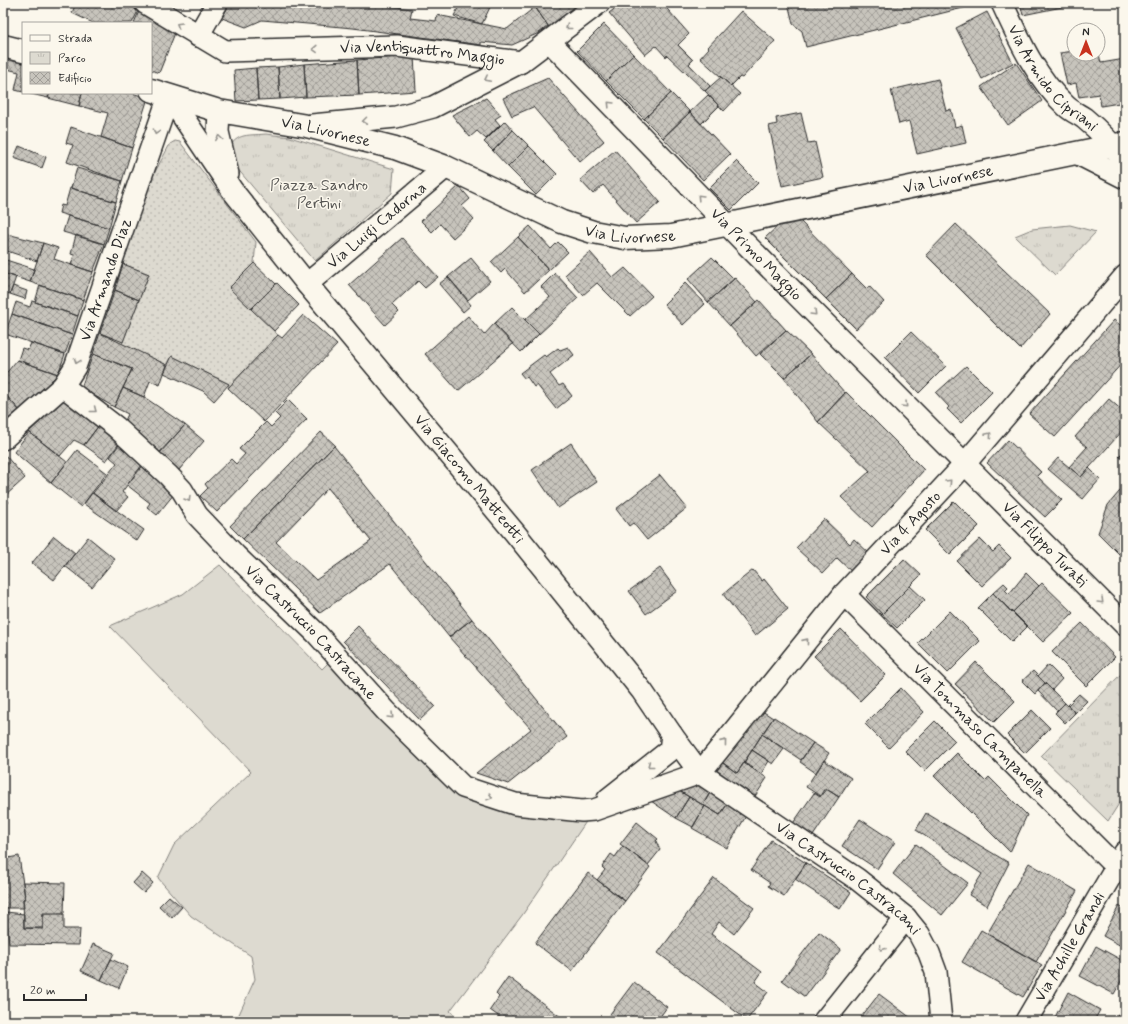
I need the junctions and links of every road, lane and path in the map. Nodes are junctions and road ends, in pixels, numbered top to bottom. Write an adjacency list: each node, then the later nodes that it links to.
1 (218, 3): 5 (street)
2 (599, 3): 6 (street, Via Ventiquattro Maggio, one-way to 6)
3 (1002, 3): 13 (street, Via Armido Cipriani)
4 (151, 7): 5 (street, one-way to 4)
5 (198, 36): 9 (street, Via Ventiquattro Maggio, one-way to 5)
6 (550, 42): 9 (street, Via Ventiquattro Maggio); 18 (street, Via Primo Maggio, one-way to 6)
7 (3, 46): 8 (main road)
8 (22, 51)
9 (521, 62): 12 (street, one-way to 12)
10 (160, 93): 11 (main road, Via Livornese); 17 (street, Via Giacomo Matteotti); 21 (street, Via Armando Diaz, one-way to 21)
11 (219, 111): 12 (main road, Via Livornese); 17 (street, Via Giacomo Matteotti, one-way to 11)
12 (308, 126): 15 (main road, Via Livornese)
13 (1121, 150): 14 (main road, Via Livornese)
14 (1076, 153): 16 (street); 18 (main road, Via Livornese)
15 (446, 167): 18 (main road, Via Livornese); 20 (street, Via Luigi Cadorna)
16 (1125, 178)
17 (232, 190): 20 (street, Via Giacomo Matteotti)
18 (727, 225): 23 (street, Via Primo Maggio, one-way to 23)
19 (1125, 276): 23 (street, Via 4 Agosto, one-way to 19)
20 (307, 284): 26 (street, Via Giacomo Matteotti)
21 (63, 386): 22 (street, Via Armando Diaz); 28 (street, Via Castruccio Castracane, one-way to 28)
22 (3, 439)
23 (964, 465): 24 (street, Via 4 Agosto, one-way to 23); 25 (street, Via Filippo Turati, one-way to 25)
24 (844, 594): 27 (street, Via 4 Agosto, one-way to 24); 29 (street, Via Tommaso Campanella)
25 (1125, 625)
26 (672, 736): 27 (street, Via Giacomo Matteotti); 28 (street, one-way to 28)
27 (700, 772): 28 (street, Via Castruccio Castracane); 30 (street, Via Castruccio Castracani)
28 (594, 810)
29 (1121, 859): 33 (street, Via Achille Grandi)
30 (906, 918): 31 (street, one-way to 31); 32 (street, Via Castruccio Castracani)
31 (824, 1021)
32 (941, 1021)
33 (1026, 1021)

